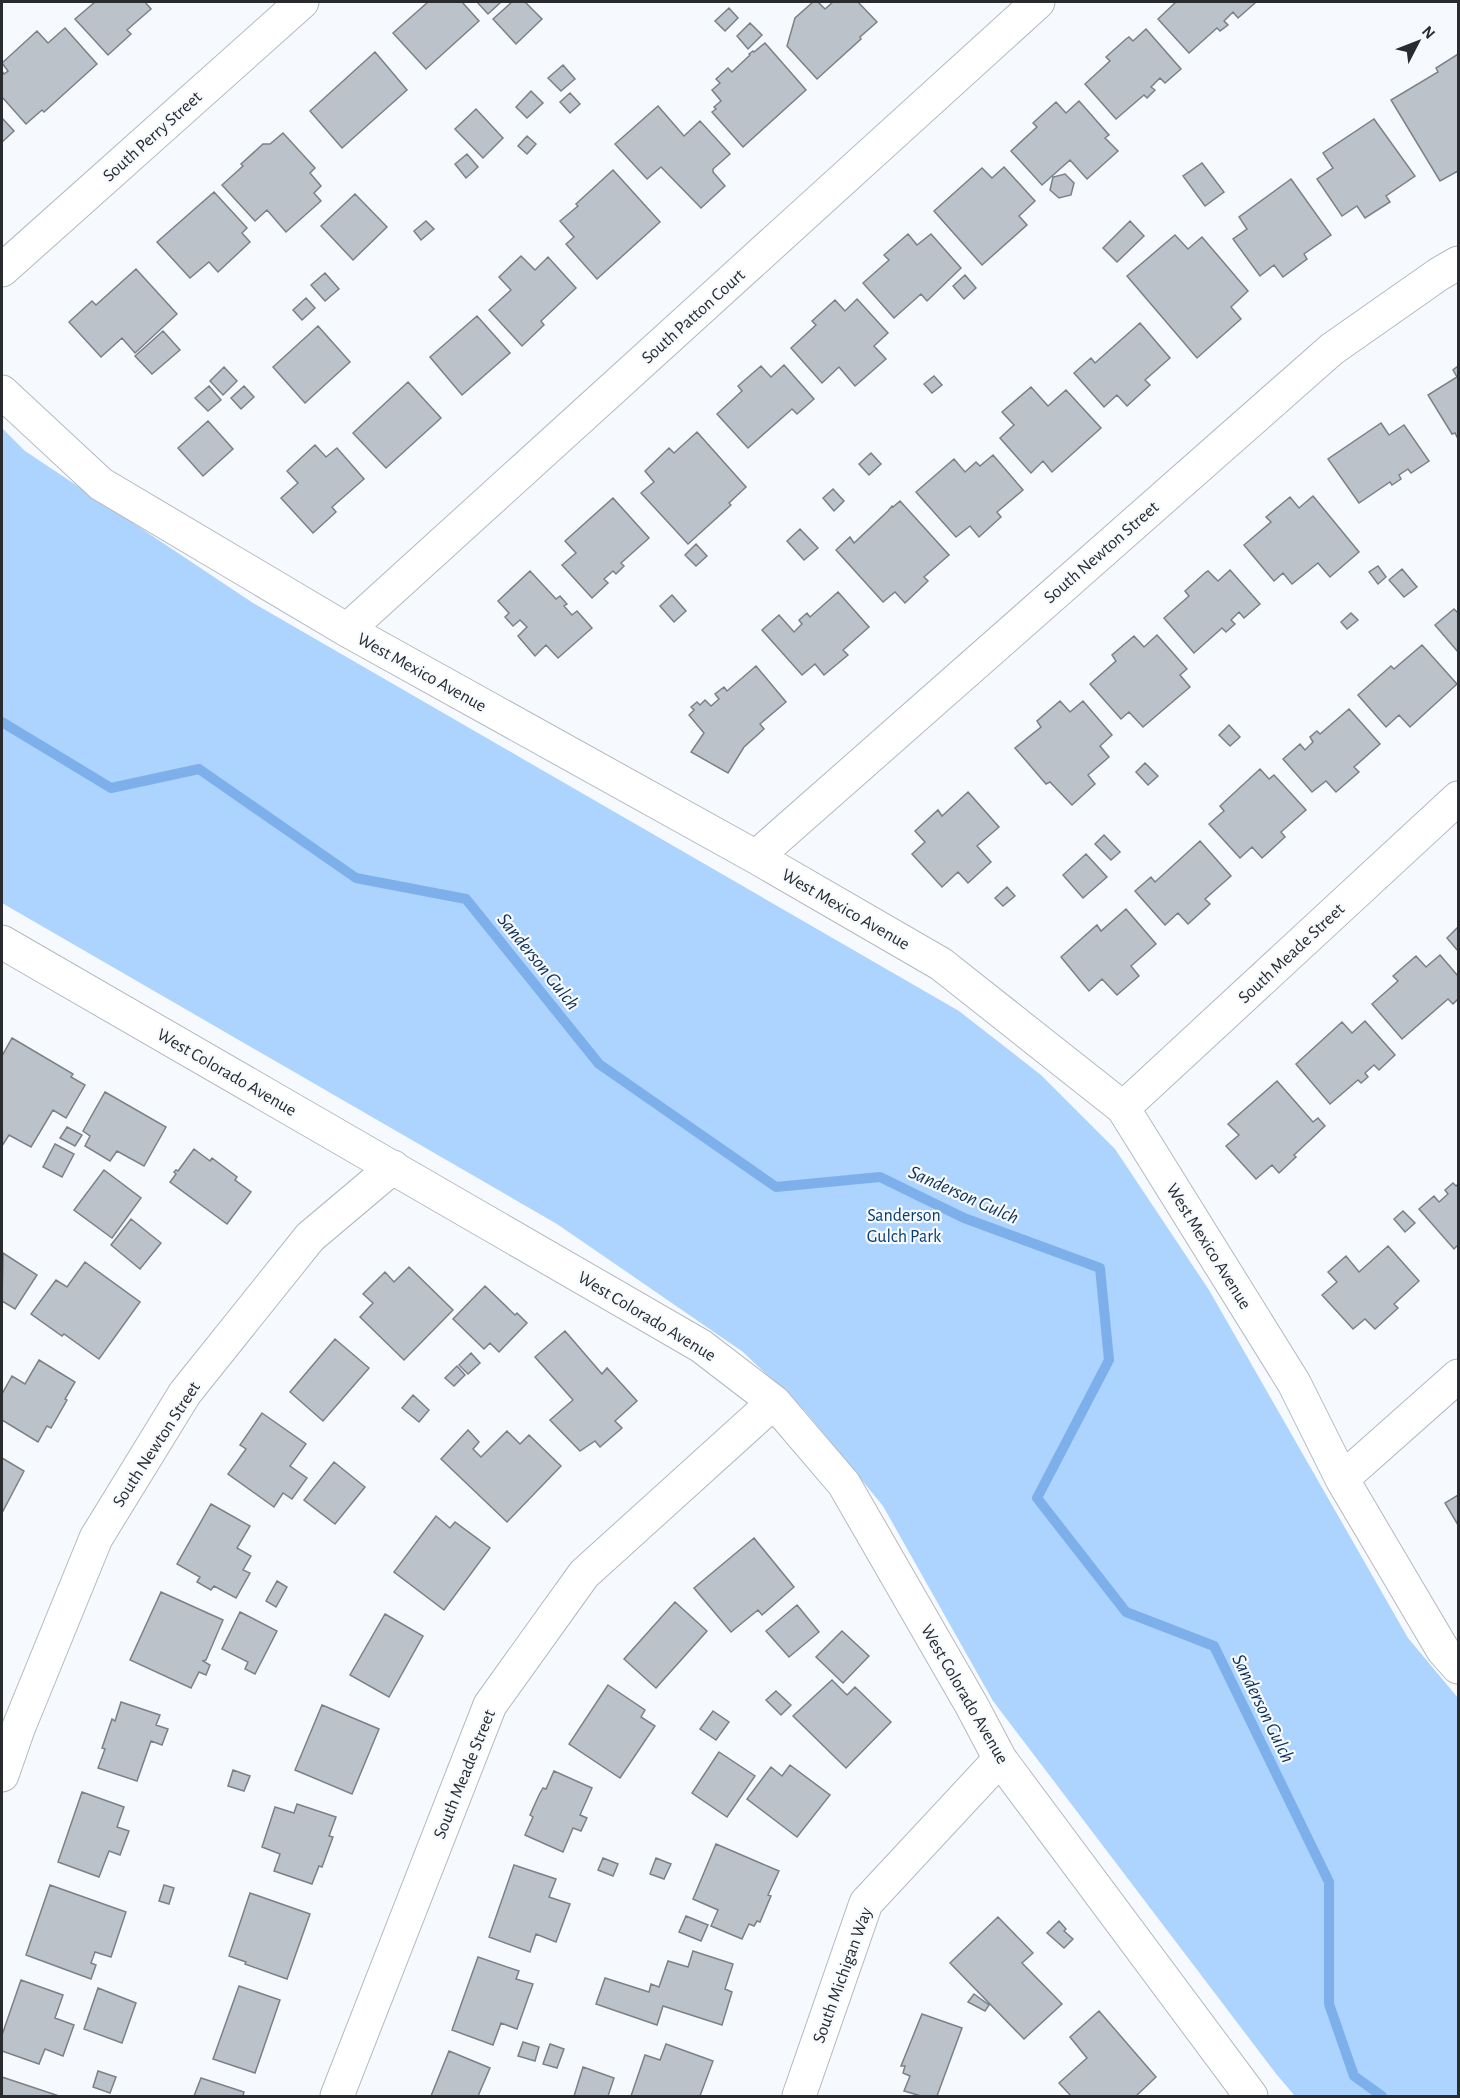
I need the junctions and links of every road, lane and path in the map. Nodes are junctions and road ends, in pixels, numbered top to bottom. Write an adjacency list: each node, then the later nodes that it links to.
1 (302, 2): 4 (street, South Perry Street)
2 (1038, 2): 6 (street, South Patton Court)
3 (1458, 263): 8 (street, South Newton Street)
4 (2, 270)
5 (2, 392): 6 (street, West Mexico Avenue)
6 (347, 630): 8 (street, West Mexico Avenue)
7 (1458, 798): 10 (street, South Meade Street)
8 (756, 857): 10 (street, West Mexico Avenue)
9 (2, 942): 11 (street, West Colorado Avenue)
10 (1123, 1108): 14 (street, West Mexico Avenue)
11 (393, 1167): 13 (street, West Colorado Avenue); 17 (street, South Newton Street)
12 (1458, 1376): 14 (street)
13 (774, 1402): 16 (street, West Colorado Avenue); 18 (street, South Meade Street)
14 (1342, 1479): 15 (street, West Mexico Avenue)
15 (1458, 1667)
16 (1000, 1759): 19 (street, South Michigan Way); 20 (street, West Colorado Avenue)
17 (2, 1775)
18 (337, 2097)
19 (799, 2097)
20 (1251, 2097)

